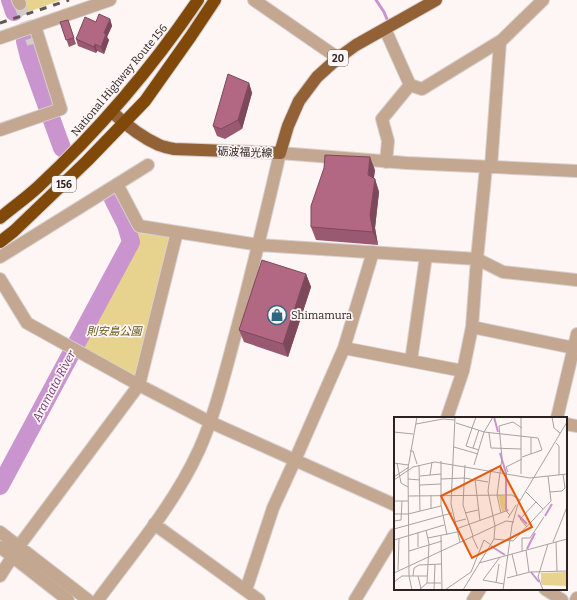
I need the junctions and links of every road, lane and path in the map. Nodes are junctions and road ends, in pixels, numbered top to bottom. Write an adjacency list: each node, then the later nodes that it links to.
1 (110, 0): 7 (street)
2 (198, 0): 15 (highway, National Highway Route 156 / 156)
3 (215, 0): 16 (highway, 156)
4 (254, 0): 12 (street)
5 (436, 0): 8 (main road, 砺波福光線 / 20)
6 (543, 0): 10 (street)
7 (35, 26): 9 (street); 14 (street)
8 (385, 29): 12 (main road, 砺波福光線 / 20); 13 (street)
9 (0, 38)
10 (500, 42): 13 (street); 21 (street)
11 (33, 44): 14 (street)
12 (338, 58): 18 (main road, 砺波福光線 / 20)
13 (410, 85): 19 (street)
14 (54, 112): 17 (street)
15 (112, 112): 16 (main road, 砺波福光線); 24 (highway, National Highway Route 156 / 156)
16 (124, 123): 18 (main road, 砺波福光線); 26 (highway, 156)
17 (0, 130)
18 (280, 154): 19 (street); 27 (street)
19 (386, 162): 21 (street)
20 (148, 165): 23 (street)
21 (488, 167): 22 (street); 31 (street)
22 (577, 171)
23 (117, 184): 25 (street); 30 (street)
24 (0, 218)
25 (177, 232): 27 (street); 40 (street)
26 (0, 242)
27 (259, 244): 28 (street); 43 (street)
28 (373, 252): 29 (street); 36 (street)
29 (426, 256): 31 (street); 38 (street)
30 (0, 257)
31 (476, 259): 33 (street); 34 (street)
32 (0, 279): 40 (street)
33 (577, 280)
34 (472, 327): 37 (street); 39 (street)
35 (577, 334): 37 (street)
36 (344, 348): 38 (street); 46 (street)
37 (574, 348): 42 (street)
38 (411, 361): 39 (street)
39 (463, 371): 41 (street)
40 (139, 385): 43 (street); 51 (street)
41 (447, 417)
42 (557, 417)
43 (210, 422): 46 (street); 48 (street)
44 (567, 424): 45 (street)
45 (577, 426)
46 (295, 460): 47 (street); 55 (street)
47 (394, 505)
48 (154, 524): 55 (street); 60 (street)
49 (0, 532): 51 (street)
50 (394, 536): 62 (street)
51 (19, 546): 53 (street); 59 (street)
52 (0, 547): 53 (street)
53 (12, 556): 54 (street); 58 (street)
54 (0, 576)
55 (246, 590): 61 (street)
56 (479, 590): 63 (street)
57 (547, 590): 64 (street)
58 (68, 600)
59 (88, 600)
60 (98, 600)
61 (259, 600)
62 (355, 600)
63 (473, 600)
64 (562, 600)

